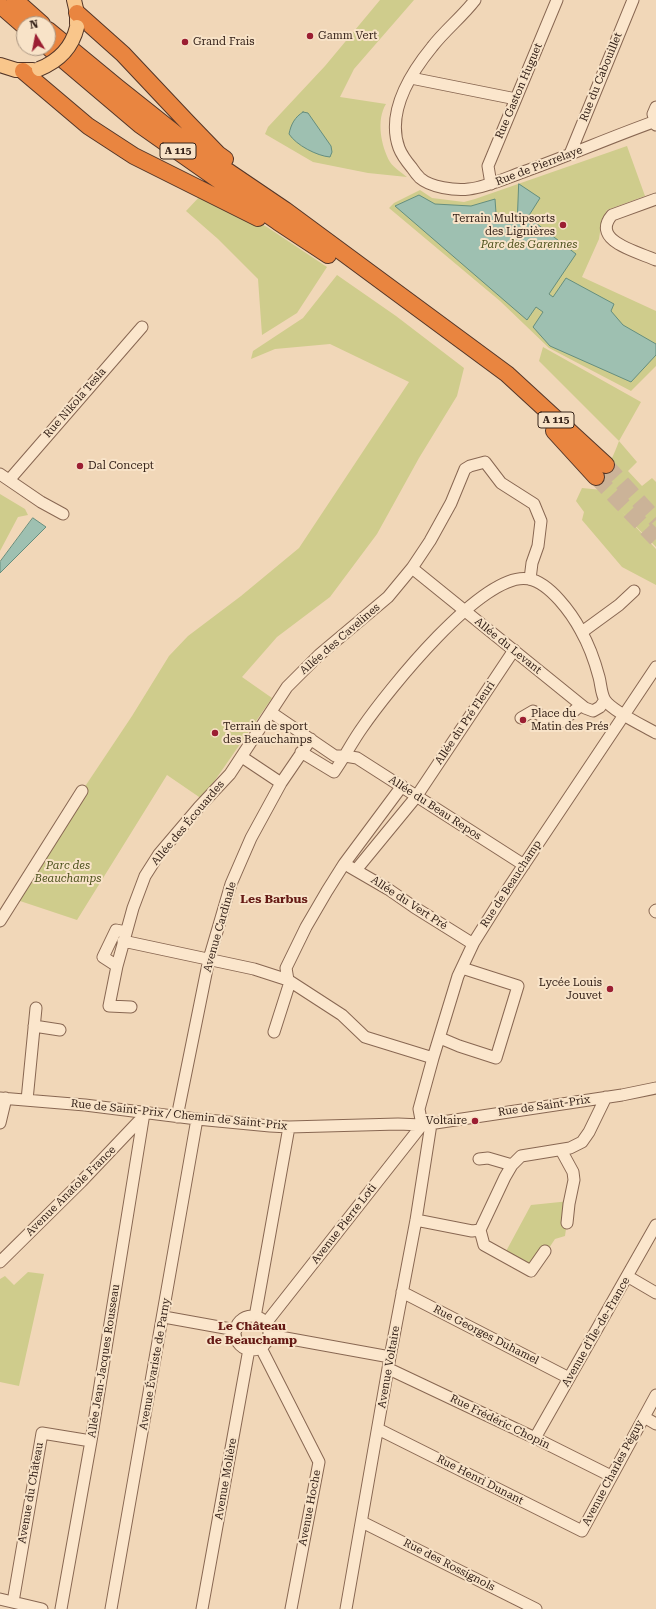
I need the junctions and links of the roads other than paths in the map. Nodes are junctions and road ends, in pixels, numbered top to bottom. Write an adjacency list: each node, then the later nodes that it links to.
1 (15, 0): 7 (highway)
2 (475, 0): 12 (street)
3 (557, 0): 13 (street, Rue Gaston Huguet)
4 (633, 0): 16 (street, Rue du Cabouillet)
5 (0, 5): 8 (highway)
6 (76, 13): 11 (main road, bridge); 19 (highway)
7 (33, 16)
8 (16, 19)
9 (56, 37): 19 (highway, A 115)
10 (56, 54): 20 (highway, A 115)
11 (9, 69): 20 (highway)
12 (411, 78): 13 (street); 17 (street, Rue de Pierrelaye)
13 (516, 99): 17 (street, Rue Gaston Huguet)
14 (656, 107): 15 (street)
15 (656, 123): 16 (street, Rue de Pierrelaye)
16 (570, 154): 17 (street, Rue de Pierrelaye)
17 (491, 184)
18 (656, 199): 21 (street)
19 (285, 210): 20 (highway, A 115)
20 (315, 246)
21 (656, 260)
22 (142, 327): 23 (street, Rue Nikola Tesla)
23 (5, 476): 24 (street)
24 (63, 514)
25 (412, 568): 26 (street, Allée des Cavelines); 28 (street, Allée du Levant); 34 (street, Allée des Cavelines)
26 (530, 579): 28 (street); 29 (street)
27 (634, 591): 29 (street)
28 (465, 611): 30 (street, Allée du Levant); 40 (street)
29 (582, 632): 32 (street)
30 (514, 650): 33 (street, Allée du Levant); 45 (street, Allée du Pré Fleuri)
31 (656, 667): 35 (street, Rue de Beauchamp)
32 (605, 700): 33 (street, Allée du Levant); 35 (street)
33 (581, 704): 36 (street)
34 (272, 713): 38 (street, Allée du Beau Repos); 41 (street, Allée des Écouardes)
35 (623, 715): 37 (street); 47 (street, Rue de Beauchamp)
36 (521, 718)
37 (656, 733)
38 (310, 739): 39 (street, Avenue Cardinale); 40 (street, Allée du Beau Repos)
39 (301, 752): 40 (street); 42 (street, Avenue Cardinale)
40 (345, 756): 43 (street, Allée du Beau Repos)
41 (242, 757): 42 (street); 50 (street, Allée des Écouardes)
42 (280, 783): 52 (street, Avenue Cardinale)
43 (402, 786): 45 (street, Allée du Beau Repos); 46 (street)
44 (82, 791): 49 (street)
45 (416, 797): 47 (street, Allée du Beau Repos); 48 (street, Allée du Pré Fleuri)
46 (344, 864): 48 (street, Allée du Vert Pré); 55 (street)
47 (524, 865): 51 (street, Rue de Beauchamp)
48 (356, 870): 51 (street, Allée du Vert Pré)
49 (0, 921)
50 (124, 937): 52 (street); 53 (street, Allée des Écouardes); 53 (street)
51 (474, 942): 54 (street, Rue de Beauchamp)
52 (209, 959): 55 (street); 68 (street, Avenue Cardinale)
53 (117, 966): 56 (street, Allée des Écouardes)
54 (462, 968): 61 (street, Rue de Beauchamp); 61 (street)
55 (289, 981): 60 (street); 62 (street)
56 (131, 1007)
57 (36, 1008): 58 (street)
58 (34, 1026): 59 (street); 66 (street)
59 (60, 1030)
60 (274, 1032)
61 (440, 1038): 62 (street, Rue de Beauchamp)
62 (434, 1058): 71 (street, Rue de Beauchamp)
63 (656, 1088): 64 (street, Rue de Saint-Prix)
64 (606, 1097): 71 (street, Rue de Saint-Prix); 73 (street)
65 (3, 1098): 66 (street, Rue de Saint-Prix / Chemin de Saint-Prix); 70 (street)
66 (27, 1100): 67 (street, Rue de Saint-Prix / Chemin de Saint-Prix)
67 (143, 1116): 68 (street, Rue de Saint-Prix / Chemin de Saint-Prix); 81 (street, Avenue Anatole France); 100 (street, Allée Jean-Jacques Rousseau)
68 (177, 1116): 69 (street, Rue de Saint-Prix / Chemin de Saint-Prix)
69 (198, 1119): 72 (street, Rue de Saint-Prix / Chemin de Saint-Prix); 85 (street, Avenue Évariste de Parny)
70 (0, 1123)
71 (426, 1125): 72 (street, Rue de Saint-Prix / Chemin de Saint-Prix); 76 (street, Avenue Voltaire); 87 (street, Avenue Pierre Loti)
72 (289, 1127): 86 (street)
73 (562, 1150): 75 (street); 77 (street)
74 (479, 1159): 75 (street)
75 (512, 1165): 79 (street)
76 (416, 1220): 79 (street); 83 (street, Avenue Voltaire)
77 (567, 1224)
78 (656, 1225): 82 (street, Avenue d'Île-de-France)
79 (480, 1230): 80 (street)
80 (546, 1251)
81 (0, 1262)
82 (627, 1276): 84 (street); 94 (street, Avenue d'Île-de-France)
83 (402, 1292): 92 (street, Avenue Voltaire); 94 (street, Rue Georges Duhamel)
84 (656, 1293)
85 (164, 1317): 88 (street); 108 (street, Avenue Évariste de Parny)
86 (255, 1317): 87 (street); 88 (street)
87 (266, 1323): 89 (street)
88 (236, 1330): 91 (street)
89 (269, 1335): 90 (street); 92 (street)
90 (261, 1348): 91 (street); 110 (street, Avenue Hoche)
91 (249, 1350): 109 (street, Avenue Molière)
92 (390, 1357): 93 (street, Avenue Voltaire)
93 (389, 1369): 98 (street, Avenue Voltaire); 99 (street, Rue Frédéric Chopin)
94 (570, 1378): 99 (street, Avenue d'Île-de-France)
95 (656, 1395): 96 (street, Avenue Charles Péguy)
96 (644, 1417): 97 (street); 101 (street, Avenue Charles Péguy)
97 (656, 1424)
98 (378, 1430): 102 (street, Avenue Voltaire); 103 (street, Rue Henri Dunant)
99 (535, 1438): 101 (street, Rue Frédéric Chopin)
100 (91, 1441): 105 (street, Avenue du Château); 107 (street, Allée Jean-Jacques Rousseau)
101 (611, 1476): 103 (street, Avenue Charles Péguy)
102 (362, 1522): 111 (street, Avenue Voltaire); 112 (street, Rue des Rossignols)
103 (582, 1531)
104 (0, 1599): 105 (street)
105 (13, 1602): 106 (street)
106 (35, 1608)
107 (61, 1609)
108 (111, 1609)
109 (202, 1609)
110 (291, 1609)
111 (346, 1609)
112 (536, 1609)

